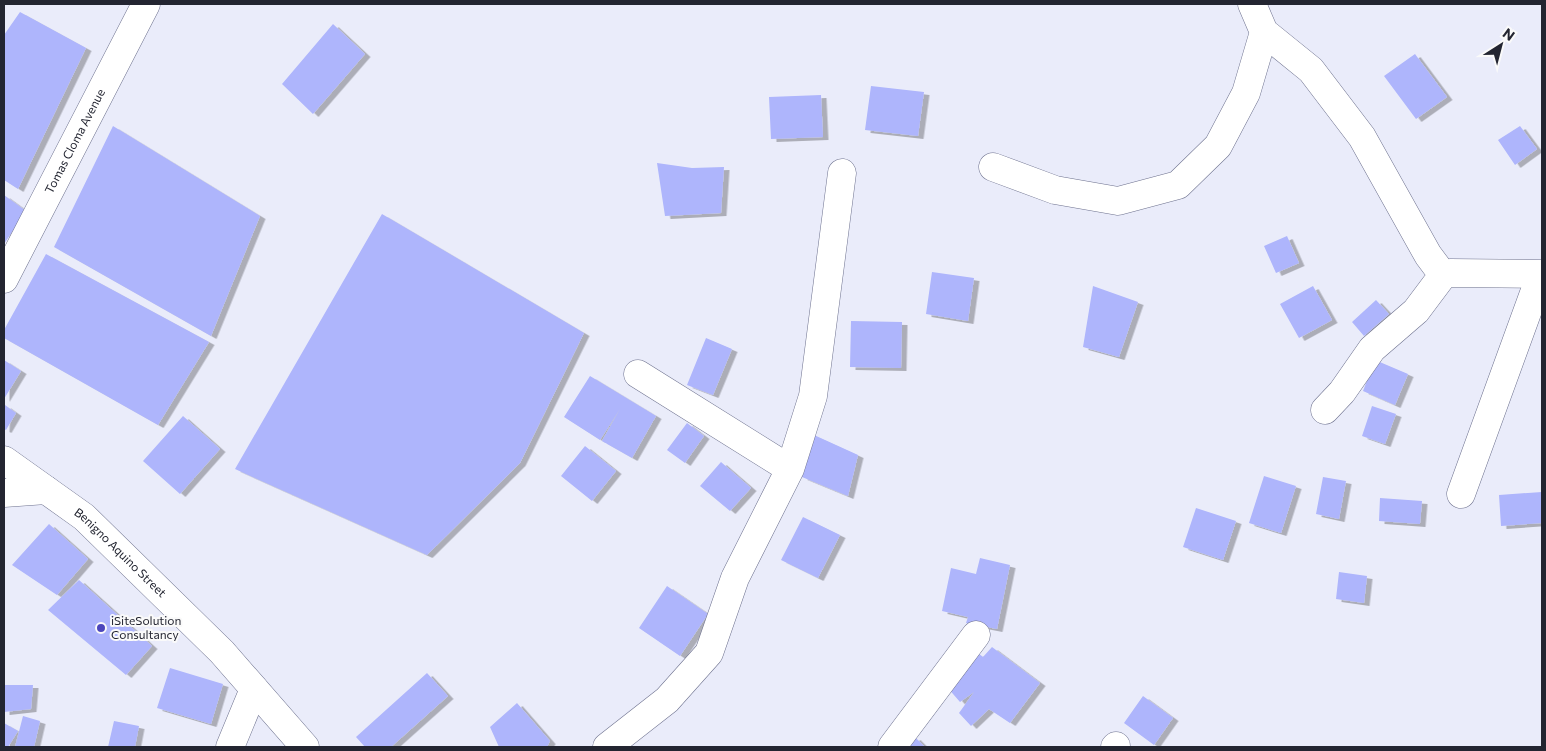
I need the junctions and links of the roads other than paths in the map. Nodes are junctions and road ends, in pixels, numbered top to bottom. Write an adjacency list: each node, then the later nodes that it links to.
1 (146, 4): 8 (street, Tomas Cloma Avenue)
2 (1252, 4): 3 (street)
3 (1264, 32): 4 (street); 7 (street)
4 (993, 167)
5 (842, 173): 12 (street)
6 (1542, 274): 7 (street); 15 (street)
7 (1443, 275): 10 (street)
8 (4, 279)
9 (638, 374): 12 (street)
10 (1325, 410)
11 (4, 460): 13 (street, Benigno Aquino Street)
12 (790, 469): 20 (street)
13 (46, 490): 14 (street); 17 (street, Benigno Aquino Street)
14 (4, 493)
15 (1461, 494)
16 (976, 635): 21 (street)
17 (254, 689): 18 (street); 19 (street, Benigno Aquino Street)
18 (230, 747)
19 (305, 747)
20 (606, 747)
21 (892, 747)

